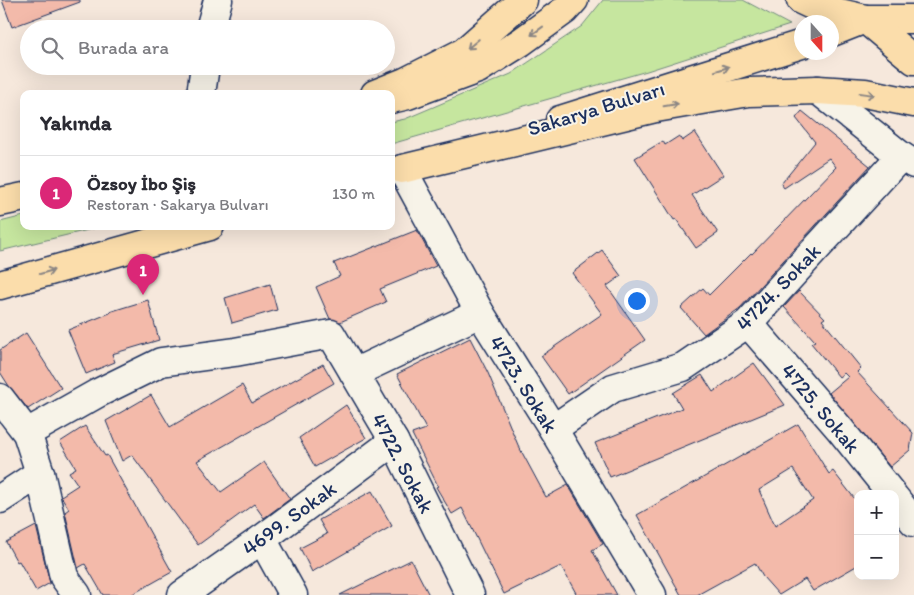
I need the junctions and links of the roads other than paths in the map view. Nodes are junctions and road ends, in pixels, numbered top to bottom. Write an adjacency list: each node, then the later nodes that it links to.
1 (218, 0): 7 (street)
2 (522, 0): 13 (main road, one-way to 13)
3 (574, 0): 15 (main road, one-way to 15)
4 (801, 0): 5 (main road)
5 (865, 19): 6 (main road); 8 (main road); 10 (main road)
6 (914, 19)
7 (212, 20)
8 (839, 29)
9 (794, 47): 18 (main road, Sakarya Bulvarı, one-way to 9)
10 (914, 60)
11 (204, 75): 12 (street)
12 (202, 90)
13 (385, 90)
14 (818, 90): 16 (main road, one-way to 16); 17 (street); 18 (main road, one-way to 14)
15 (395, 98)
16 (914, 103)
17 (908, 160): 24 (street, 4724. Sokak)
18 (397, 171): 23 (street, 4723. Sokak)
19 (20, 198): 20 (main road)
20 (0, 202)
21 (196, 230): 22 (main road, one-way to 21)
22 (0, 285)
23 (480, 313): 25 (street); 27 (street, 4723. Sokak)
24 (748, 323): 27 (street, 4724. Sokak); 31 (street, 4725. Sokak)
25 (354, 373): 28 (street, 4722. Sokak); 29 (street, 4722. Sokak)
26 (0, 398): 28 (street)
27 (553, 429): 40 (street, 4723. Sokak)
28 (27, 433): 30 (street)
29 (394, 441): 35 (street, 4699. Sokak); 39 (street, 4722. Sokak)
30 (40, 473): 32 (street); 36 (street)
31 (889, 490)
32 (0, 500)
33 (899, 503): 34 (street)
34 (914, 522)
35 (262, 539): 37 (street, 4699. Sokak); 38 (street)
36 (77, 595)
37 (182, 595)
38 (293, 595)
39 (470, 595)
40 (652, 595)

